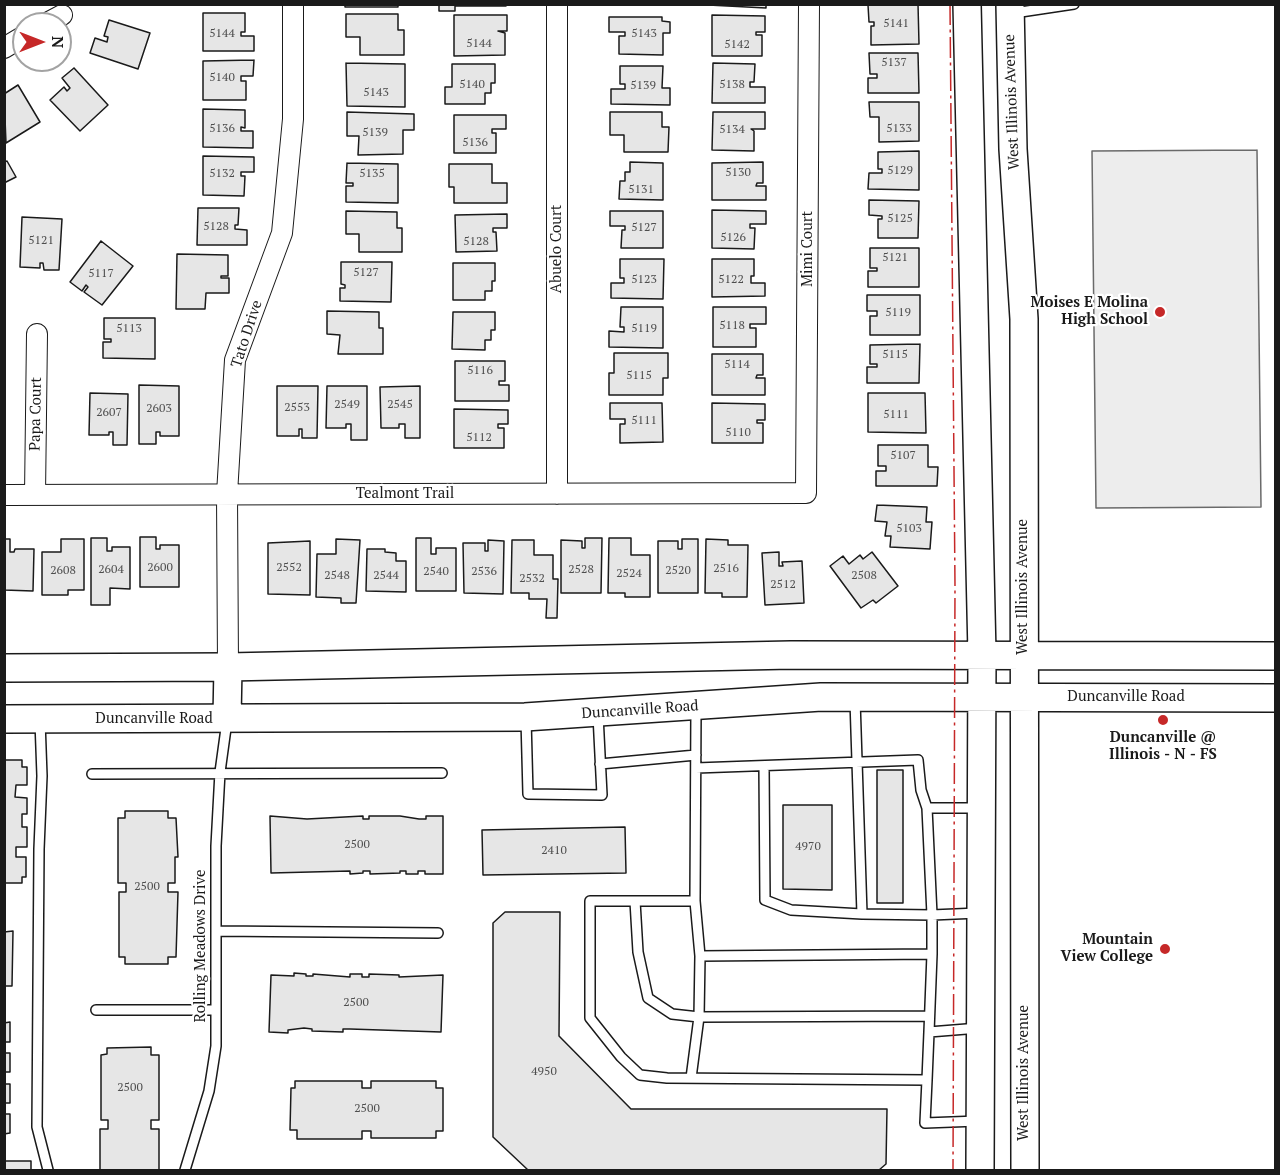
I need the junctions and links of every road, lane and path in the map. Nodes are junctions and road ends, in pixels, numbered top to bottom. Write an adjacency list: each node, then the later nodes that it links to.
1 (293, 4): 9 (street, Tato Drive)
2 (557, 4): 10 (street, Abuelo Court)
3 (809, 4): 8 (street, Mimi Court)
4 (1074, 4): 5 (lane)
5 (1010, 9): 6 (main road); 14 (main road, West Illinois Avenue)
6 (967, 10): 13 (main road)
7 (37, 334): 12 (street, Papa Court)
8 (806, 493): 10 (street, Tealmont Trail)
9 (226, 494): 10 (street, Tealmont Trail); 12 (street, Tealmont Trail); 16 (street, Tato Drive)
10 (557, 494)
11 (4, 495): 12 (street, Tealmont Trail)
12 (35, 495)
13 (982, 654): 14 (main road); 16 (main road); 20 (main road)
14 (1023, 655): 15 (main road); 18 (main road, West Illinois Avenue)
15 (1275, 656)
16 (228, 667): 17 (main road); 25 (main road)
17 (4, 668)
18 (1023, 696): 20 (main road, Duncanville Road); 21 (main road, Duncanville Road); 55 (main road, West Illinois Avenue)
19 (855, 697): 20 (main road, Duncanville Road); 22 (main road, Duncanville Road); 29 (lane)
20 (982, 697): 37 (main road)
21 (1275, 698)
22 (696, 705): 23 (main road, Duncanville Road); 28 (lane)
23 (597, 713): 24 (main road, Duncanville Road); 30 (lane)
24 (525, 717): 25 (main road, Duncanville Road); 30 (lane)
25 (227, 718): 27 (main road, Duncanville Road); 33 (lane, Rolling Meadows Drive)
26 (4, 719): 27 (main road, Duncanville Road)
27 (40, 719): 57 (lane)
28 (696, 755): 30 (lane); 32 (lane)
29 (858, 762): 31 (lane); 36 (lane); 41 (lane)
30 (600, 764)
31 (764, 765): 32 (lane); 41 (lane)
32 (696, 768): 38 (lane)
33 (220, 772): 34 (lane); 35 (lane); 43 (lane, Rolling Meadows Drive)
34 (442, 773)
35 (92, 774)
36 (927, 808): 37 (lane); 42 (lane)
37 (981, 808): 40 (main road)
38 (695, 900): 39 (lane); 46 (lane)
39 (636, 901): 50 (lane); 53 (lane)
40 (981, 913): 42 (lane); 51 (main road)
41 (862, 914): 42 (lane)
42 (932, 915): 45 (lane)
43 (216, 932): 44 (lane); 48 (lane, Rolling Meadows Drive)
44 (438, 933)
45 (932, 954): 46 (lane); 49 (lane)
46 (700, 956): 50 (lane)
47 (96, 1010): 48 (lane)
48 (216, 1010): 58 (lane, Rolling Meadows Drive)
49 (929, 1016): 50 (lane); 52 (lane)
50 (699, 1017): 53 (lane)
51 (981, 1028): 52 (lane); 56 (main road)
52 (929, 1032): 54 (lane)
53 (691, 1078): 54 (lane)
54 (927, 1080): 56 (lane)
55 (1023, 1120): 56 (main road); 60 (main road, West Illinois Avenue)
56 (981, 1121): 59 (main road)
57 (48, 1170)
58 (185, 1170)
59 (980, 1170)
60 (1025, 1170)

